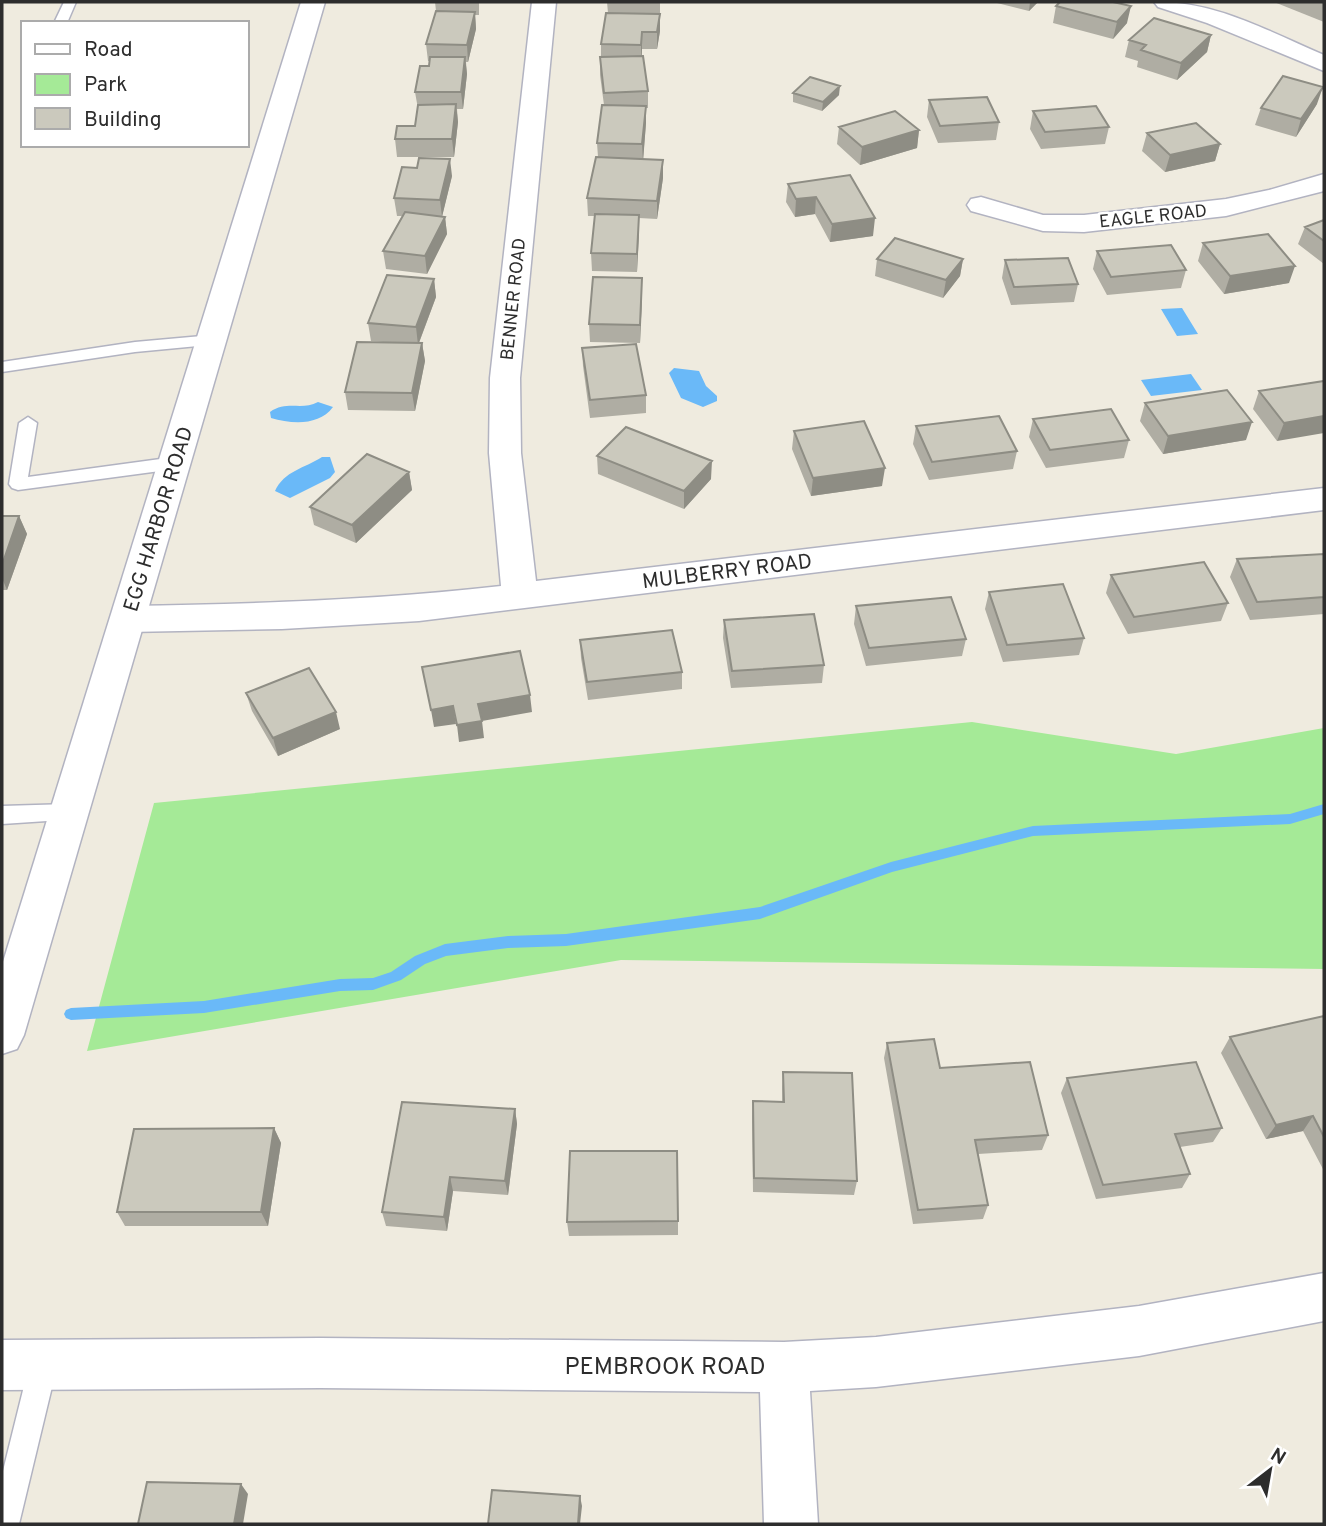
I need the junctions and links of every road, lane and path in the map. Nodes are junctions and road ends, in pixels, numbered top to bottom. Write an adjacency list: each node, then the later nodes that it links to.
1 (71, 2): 5 (lane)
2 (313, 2): 9 (street, EGG HARBOR ROAD)
3 (544, 2): 15 (street, BENNER ROAD)
4 (1166, 2): 6 (street)
5 (61, 21)
6 (1324, 64)
7 (1324, 182): 8 (street, EAGLE ROAD)
8 (981, 205)
9 (212, 340): 10 (lane); 12 (street, EGG HARBOR ROAD)
10 (2, 367)
11 (28, 423): 13 (lane)
12 (175, 463): 13 (lane); 16 (street, EGG HARBOR ROAD)
13 (10, 485)
14 (1324, 499): 15 (street, MULBERRY ROAD)
15 (520, 596): 16 (street, MULBERRY ROAD)
16 (128, 619): 17 (street, EGG HARBOR ROAD)
17 (69, 813): 18 (lane); 19 (street, EGG HARBOR ROAD)
18 (2, 815)
19 (2, 1035)
20 (1324, 1297): 22 (street, PEMBROOK ROAD)
21 (22, 1365): 22 (street, PEMBROOK ROAD); 23 (lane)
22 (784, 1367): 24 (street)
23 (4, 1524)
24 (791, 1524)

